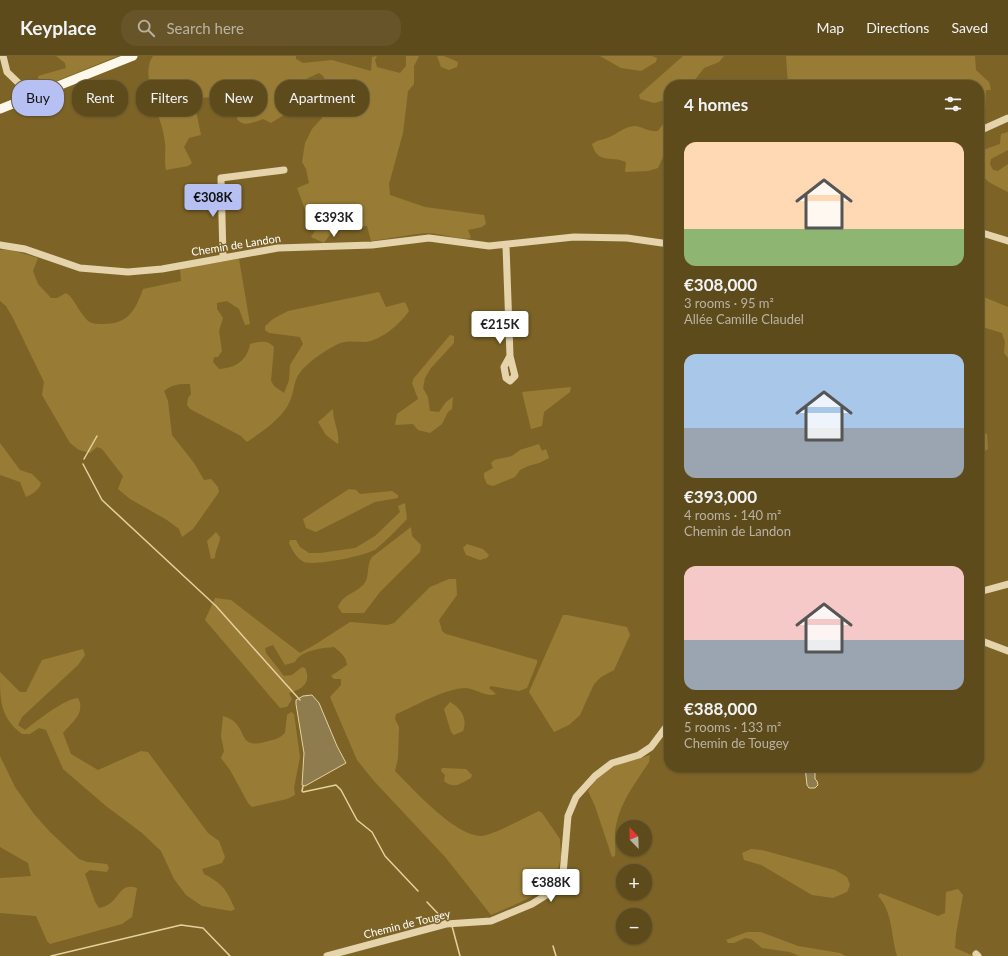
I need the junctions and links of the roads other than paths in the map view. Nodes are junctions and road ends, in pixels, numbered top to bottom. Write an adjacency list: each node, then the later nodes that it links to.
1 (3, 56): 3 (street)
2 (133, 56): 4 (main road)
3 (14, 80)
4 (64, 83)
5 (12, 104): 6 (main road)
6 (0, 109)
7 (1008, 118): 8 (street)
8 (984, 129)
9 (284, 170): 15 (street)
10 (984, 234): 11 (street)
11 (1008, 241)
12 (664, 243): 14 (street, Chemin de Landon)
13 (0, 245): 15 (street, Chemin de Landon)
14 (506, 246): 15 (street, Chemin de Landon); 16 (street)
15 (223, 257)
16 (510, 356)
17 (1008, 584): 18 (street)
18 (984, 591)
19 (984, 642): 20 (street)
20 (1008, 651)
21 (664, 730): 22 (street, Chemin de Tougey)
22 (327, 956)

